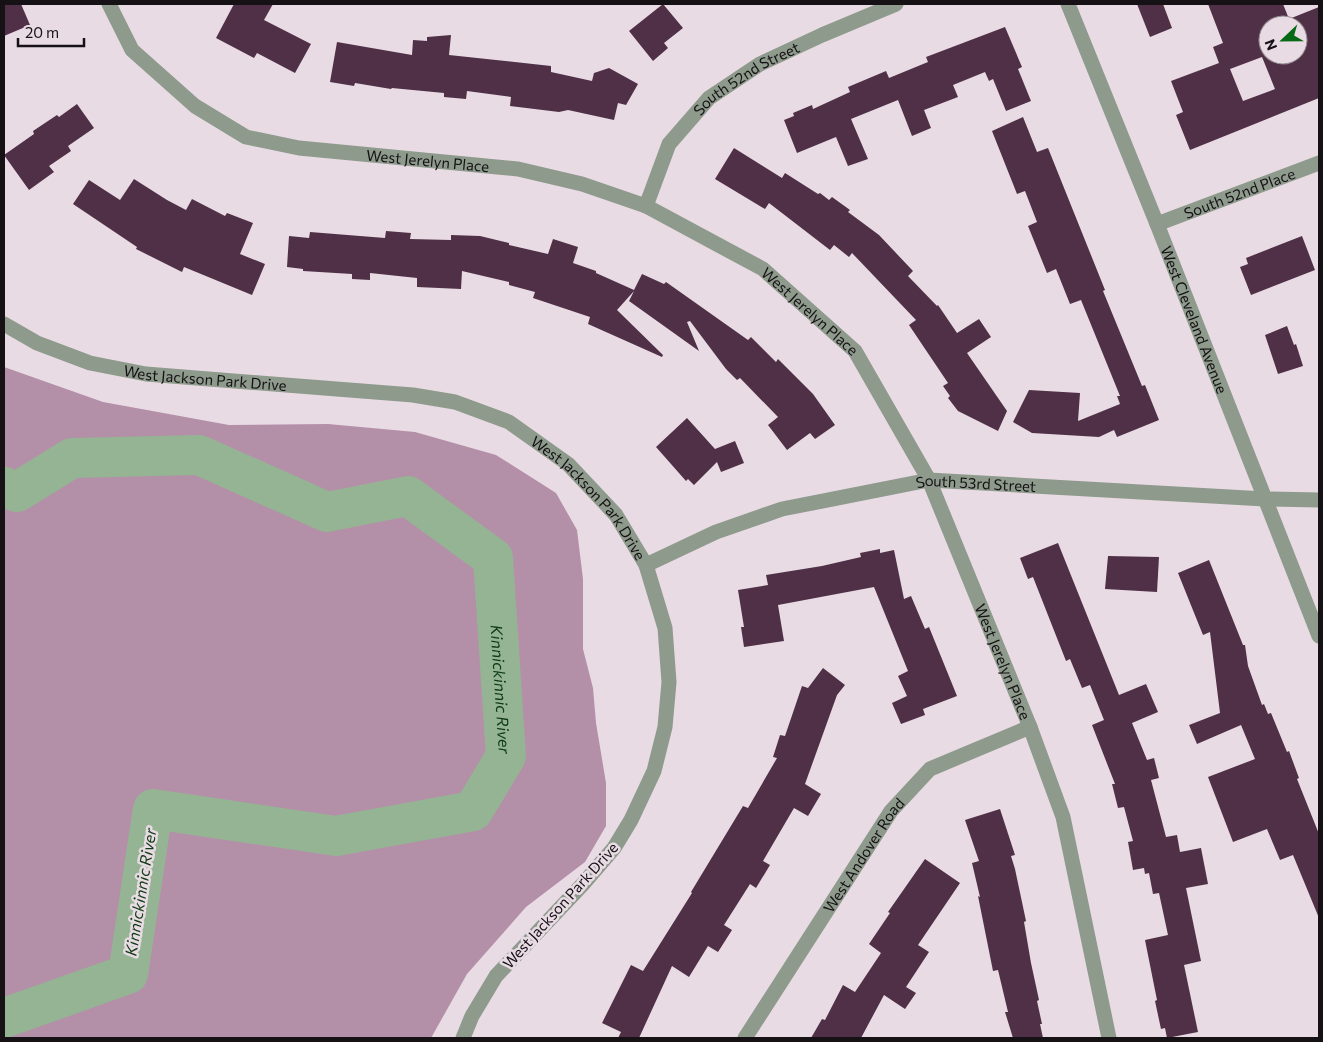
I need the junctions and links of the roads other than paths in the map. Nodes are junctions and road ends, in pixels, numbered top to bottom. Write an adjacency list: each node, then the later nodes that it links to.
1 (109, 4): 5 (street, West Jerelyn Place)
2 (896, 4): 5 (street, South 52nd Street)
3 (1068, 4): 6 (street, West Cleveland Avenue)
4 (1319, 163): 6 (street, South 52nd Place)
5 (646, 206): 8 (street, West Jerelyn Place)
6 (1158, 224): 9 (street, West Cleveland Avenue)
7 (4, 324): 11 (street, West Jackson Park Drive)
8 (929, 480): 9 (street, South 53rd Street); 11 (street, South 53rd Street); 13 (street, West Jerelyn Place)
9 (1265, 500): 10 (street, South 53rd Street); 12 (street, West Cleveland Avenue)
10 (1319, 500)
11 (646, 565): 14 (street, West Jackson Park Drive)
12 (1319, 636)
13 (1030, 727): 15 (street, West Andover Road); 16 (street, West Jerelyn Place)
14 (463, 1038)
15 (745, 1038)
16 (1109, 1038)

